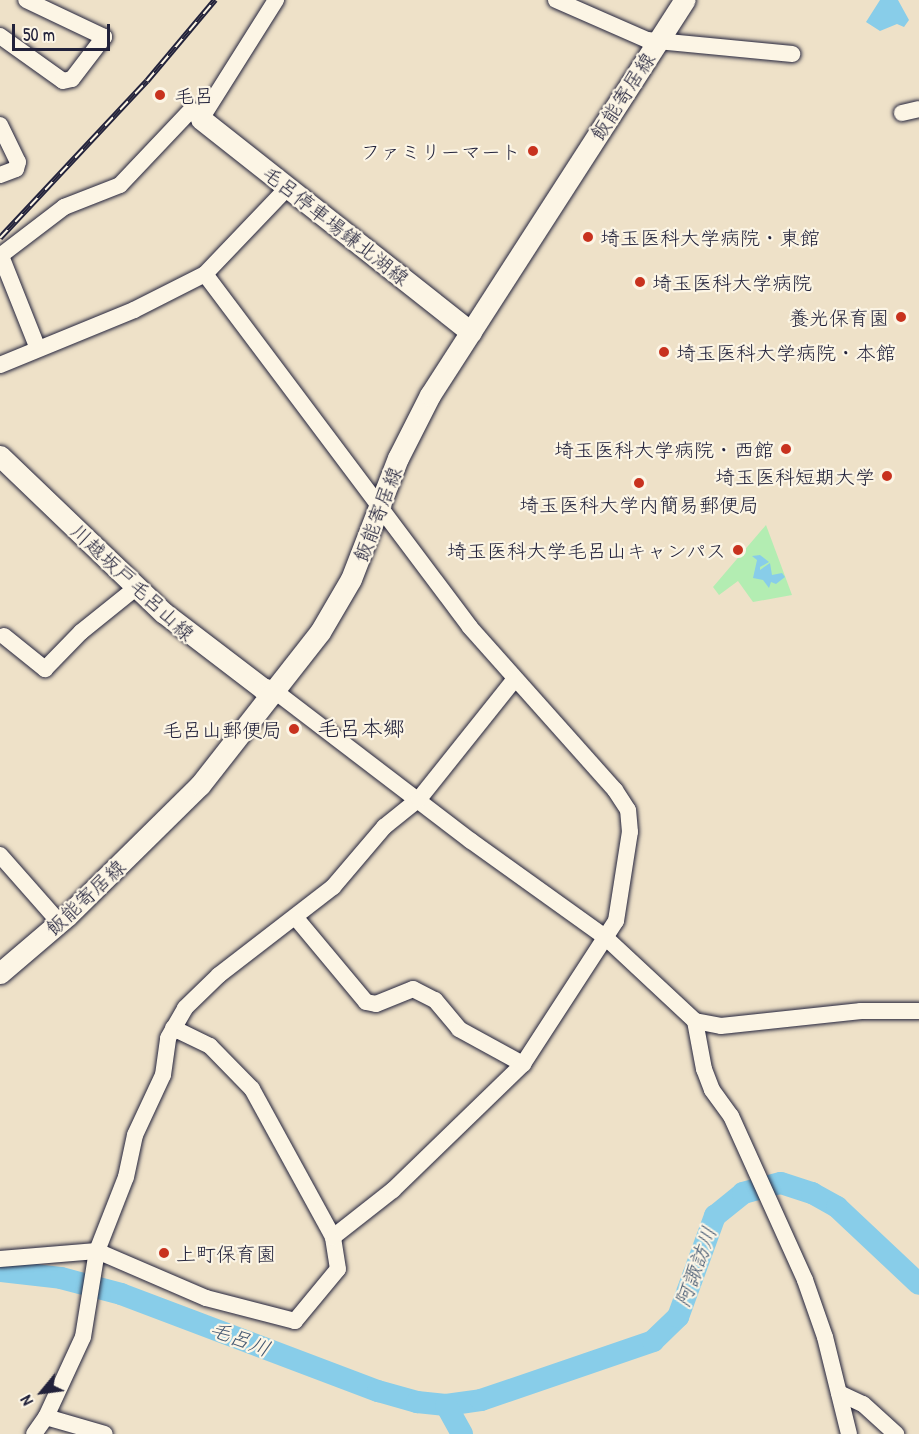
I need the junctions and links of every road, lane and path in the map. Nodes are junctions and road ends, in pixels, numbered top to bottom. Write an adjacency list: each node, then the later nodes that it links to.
1 (26, 0): 5 (street)
2 (276, 0): 10 (street)
3 (556, 0): 6 (street)
4 (685, 0): 6 (main road, 飯能寄居線)
5 (0, 36)
6 (658, 42): 7 (street); 16 (main road, 飯能寄居線)
7 (792, 54)
8 (919, 109): 9 (street)
9 (902, 113)
10 (201, 119): 13 (main road, 毛呂停車場鎌北湖線); 14 (street)
11 (0, 125): 12 (street)
12 (0, 175)
13 (288, 187): 15 (street); 16 (main road, 毛呂停車場鎌北湖線)
14 (0, 256): 17 (street)
15 (205, 274): 17 (street); 20 (street)
16 (471, 332): 20 (main road, 飯能寄居線)
17 (38, 349): 18 (street)
18 (0, 365)
19 (0, 456): 21 (main road, 川越坂戸毛呂山線)
20 (379, 507): 23 (street); 24 (main road, 飯能寄居線)
21 (137, 587): 22 (street); 24 (main road, 川越坂戸毛呂山線)
22 (4, 636)
23 (514, 680): 25 (street); 29 (street)
24 (276, 692): 25 (street); 28 (main road, 飯能寄居線)
25 (419, 799): 27 (street); 29 (street)
26 (0, 855): 28 (street)
27 (296, 918): 33 (street); 34 (street)
28 (59, 922): 30 (main road, 飯能寄居線)
29 (605, 937): 32 (street); 34 (street)
30 (0, 973)
31 (919, 1011): 32 (street)
32 (695, 1022): 38 (street)
33 (173, 1028): 35 (street); 36 (street)
34 (523, 1064): 35 (street)
35 (333, 1237): 36 (street)
36 (97, 1255): 37 (street); 39 (street)
37 (0, 1259)
38 (839, 1393): 42 (street); 43 (street)
39 (46, 1418): 40 (street); 41 (street)
40 (34, 1434)
41 (105, 1434)
42 (849, 1434)
43 (896, 1434)

